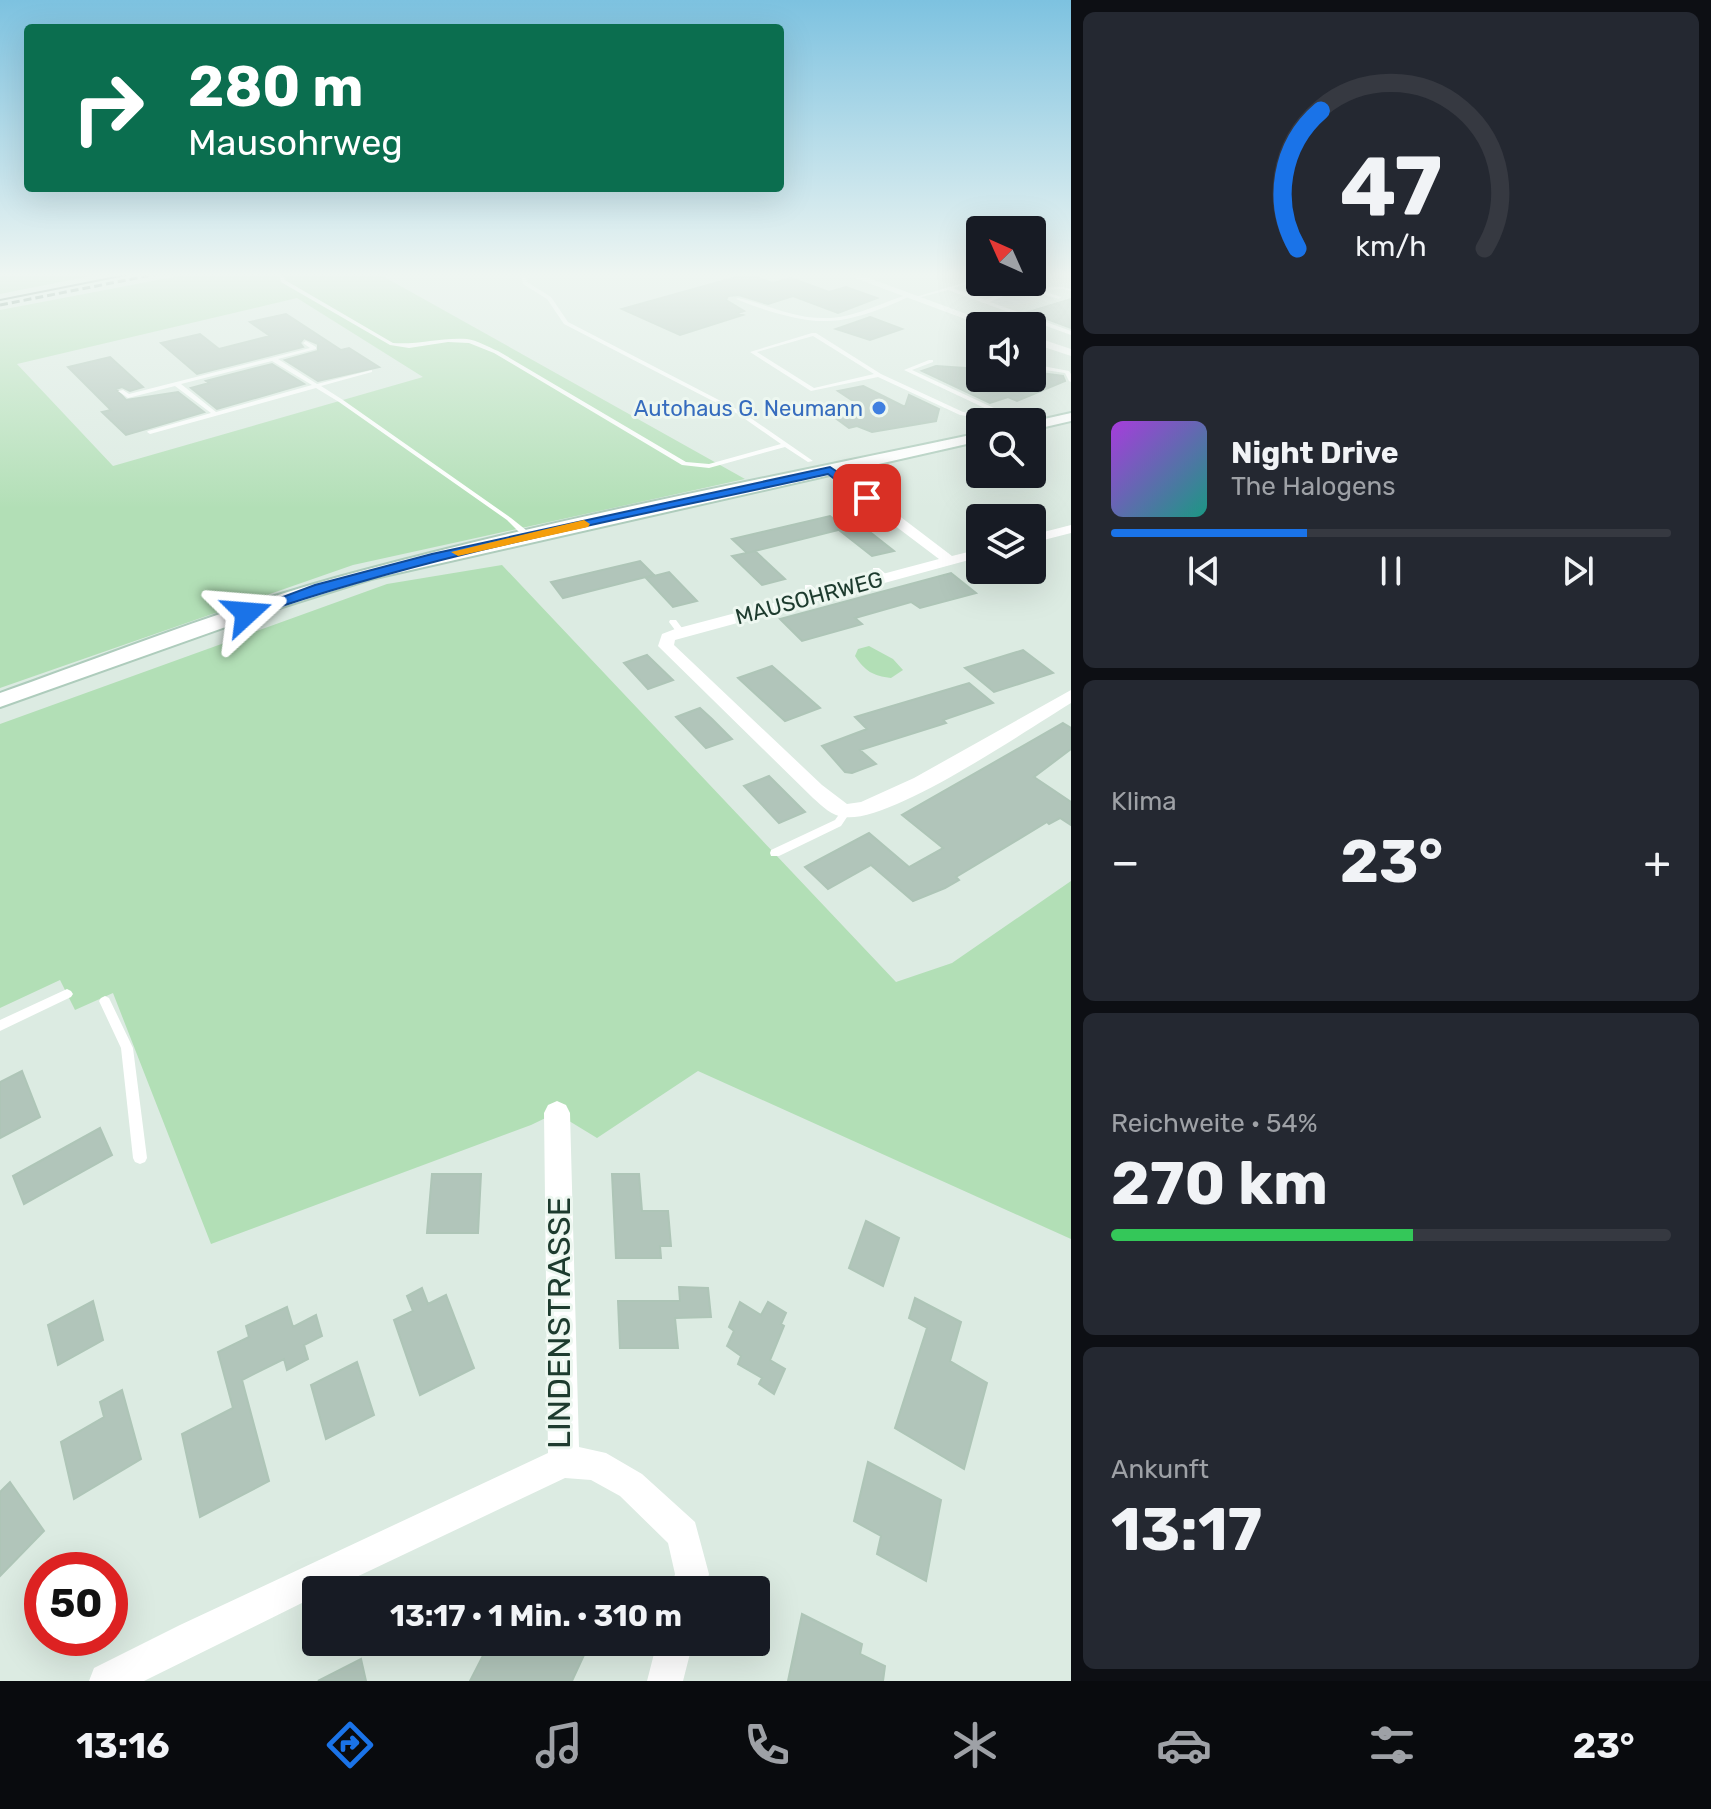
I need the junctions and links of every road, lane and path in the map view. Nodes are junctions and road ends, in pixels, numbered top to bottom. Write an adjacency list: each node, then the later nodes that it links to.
1 (297, 352): 6 (lane)
2 (497, 352): 24 (lane)
3 (623, 352): 24 (lane)
4 (754, 352): 12 (lane)
5 (843, 352): 12 (lane)
6 (273, 359): 10 (lane); 15 (lane)
7 (931, 361): 17 (lane)
8 (216, 365): 10 (lane)
9 (1046, 368): 13 (lane)
10 (223, 371): 14 (lane)
11 (370, 371): 15 (lane)
12 (879, 375): 19 (lane)
13 (1071, 380)
14 (177, 384): 16 (lane); 18 (lane)
15 (317, 386): 18 (lane); 29 (lane)
16 (121, 391)
17 (990, 408)
18 (215, 414): 22 (lane)
19 (966, 414)
20 (1071, 417): 21 (main road)
21 (1046, 423)
22 (150, 432)
23 (966, 440): 26 (main road)
24 (785, 445): 25 (lane)
25 (810, 461)
26 (830, 470): 29 (main road); 31 (street)
27 (1071, 529): 28 (street)
28 (1046, 535)
29 (528, 536): 33 (main road)
30 (966, 557): 31 (street, MAUSOHRWEG)
31 (950, 561): 34 (street, MAUSOHRWEG)
32 (1071, 695): 34 (street)
33 (0, 700)
34 (846, 811): 35 (lane)
35 (775, 853)
36 (67, 994): 38 (lane)
37 (105, 1001): 40 (lane)
38 (0, 1026)
39 (557, 1113): 41 (street, LINDENSTRASSE)
40 (140, 1158)
41 (564, 1462): 42 (street); 44 (street, LINDENSTRASSE)
42 (692, 1576)
43 (671, 1656): 45 (street)
44 (107, 1681)
45 (665, 1681)

